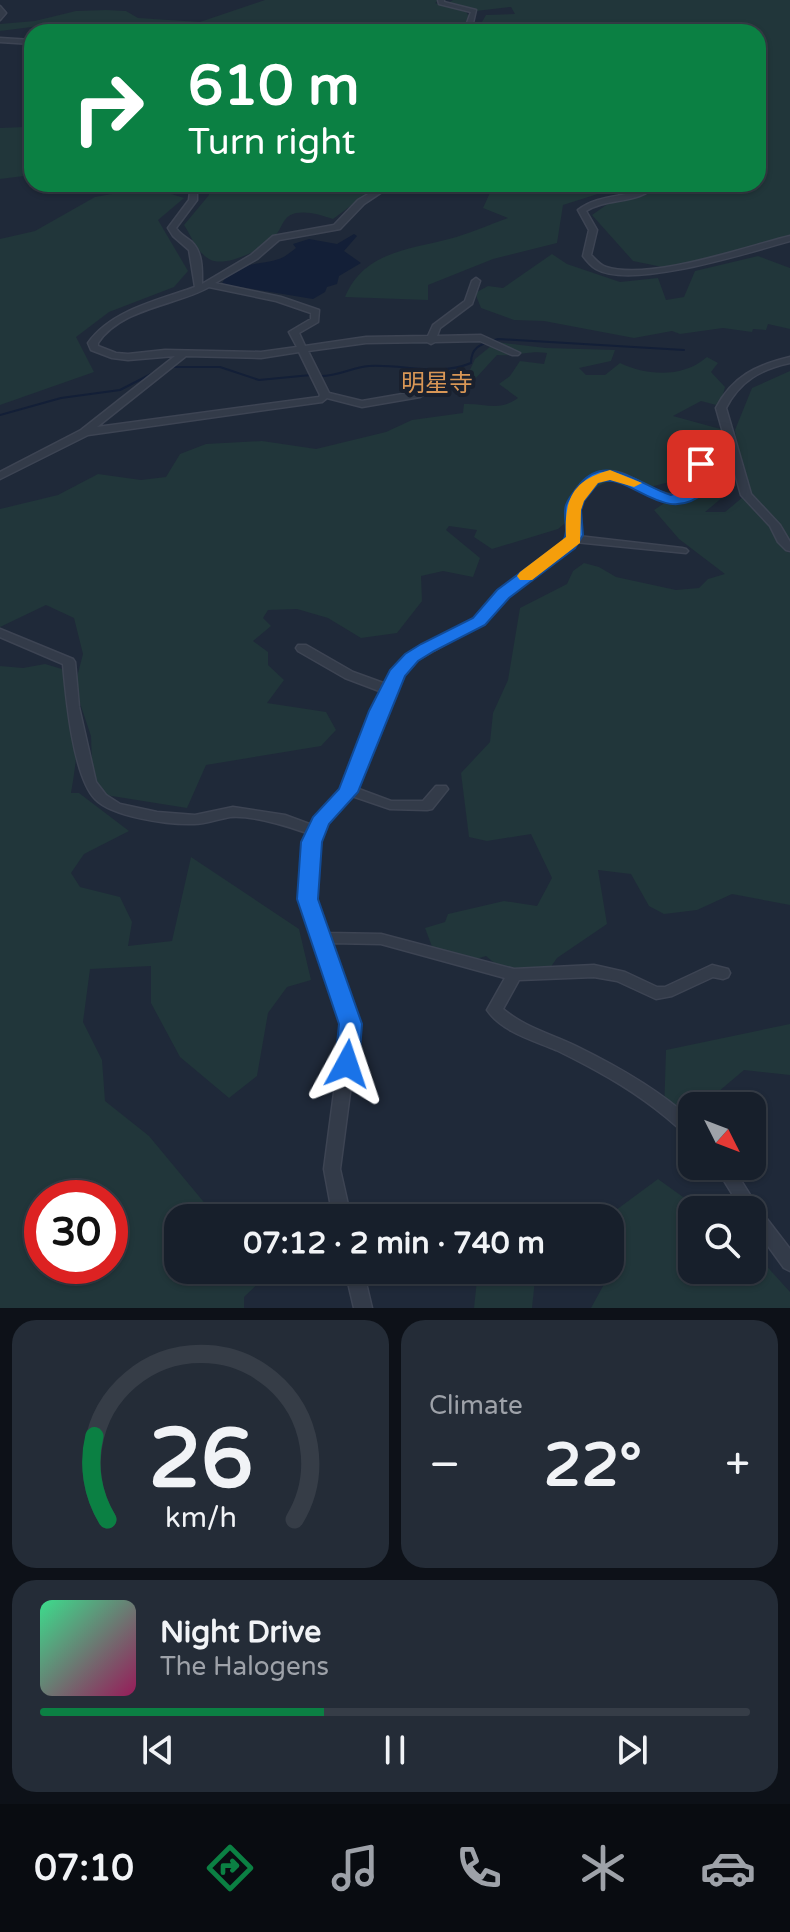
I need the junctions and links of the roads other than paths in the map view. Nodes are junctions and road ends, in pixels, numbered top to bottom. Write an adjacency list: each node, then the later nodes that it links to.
1 (441, 0): 4 (street)
2 (0, 8): 3 (street)
3 (0, 18)
4 (471, 24)
5 (0, 42): 6 (street)
6 (24, 43)
7 (194, 192): 13 (street)
8 (377, 192): 13 (street)
9 (641, 192): 10 (street)
10 (638, 193): 11 (street)
11 (790, 238)
12 (476, 281): 14 (street)
13 (204, 286): 15 (street); 17 (street)
14 (431, 341): 15 (street); 16 (street)
15 (302, 348): 17 (street); 20 (street)
16 (515, 353)
17 (183, 354): 21 (street)
18 (790, 360): 22 (street)
19 (420, 394): 20 (street)
20 (325, 395): 21 (street)
21 (85, 432): 23 (street)
22 (735, 460): 24 (street); 25 (street)
23 (0, 476)
24 (574, 539): 26 (street); 29 (street)
25 (790, 548)
26 (682, 551)
27 (0, 633): 32 (street)
28 (302, 648): 29 (street)
29 (389, 690): 31 (street)
30 (441, 789): 31 (street)
31 (349, 790): 32 (street)
32 (314, 831): 33 (street)
33 (322, 938): 35 (street); 37 (street)
34 (723, 973): 35 (street)
35 (514, 975): 36 (street)
36 (678, 1116)
37 (339, 1204)
38 (766, 1230): 39 (street)
39 (790, 1263)
40 (357, 1284): 41 (street)
41 (363, 1308)

